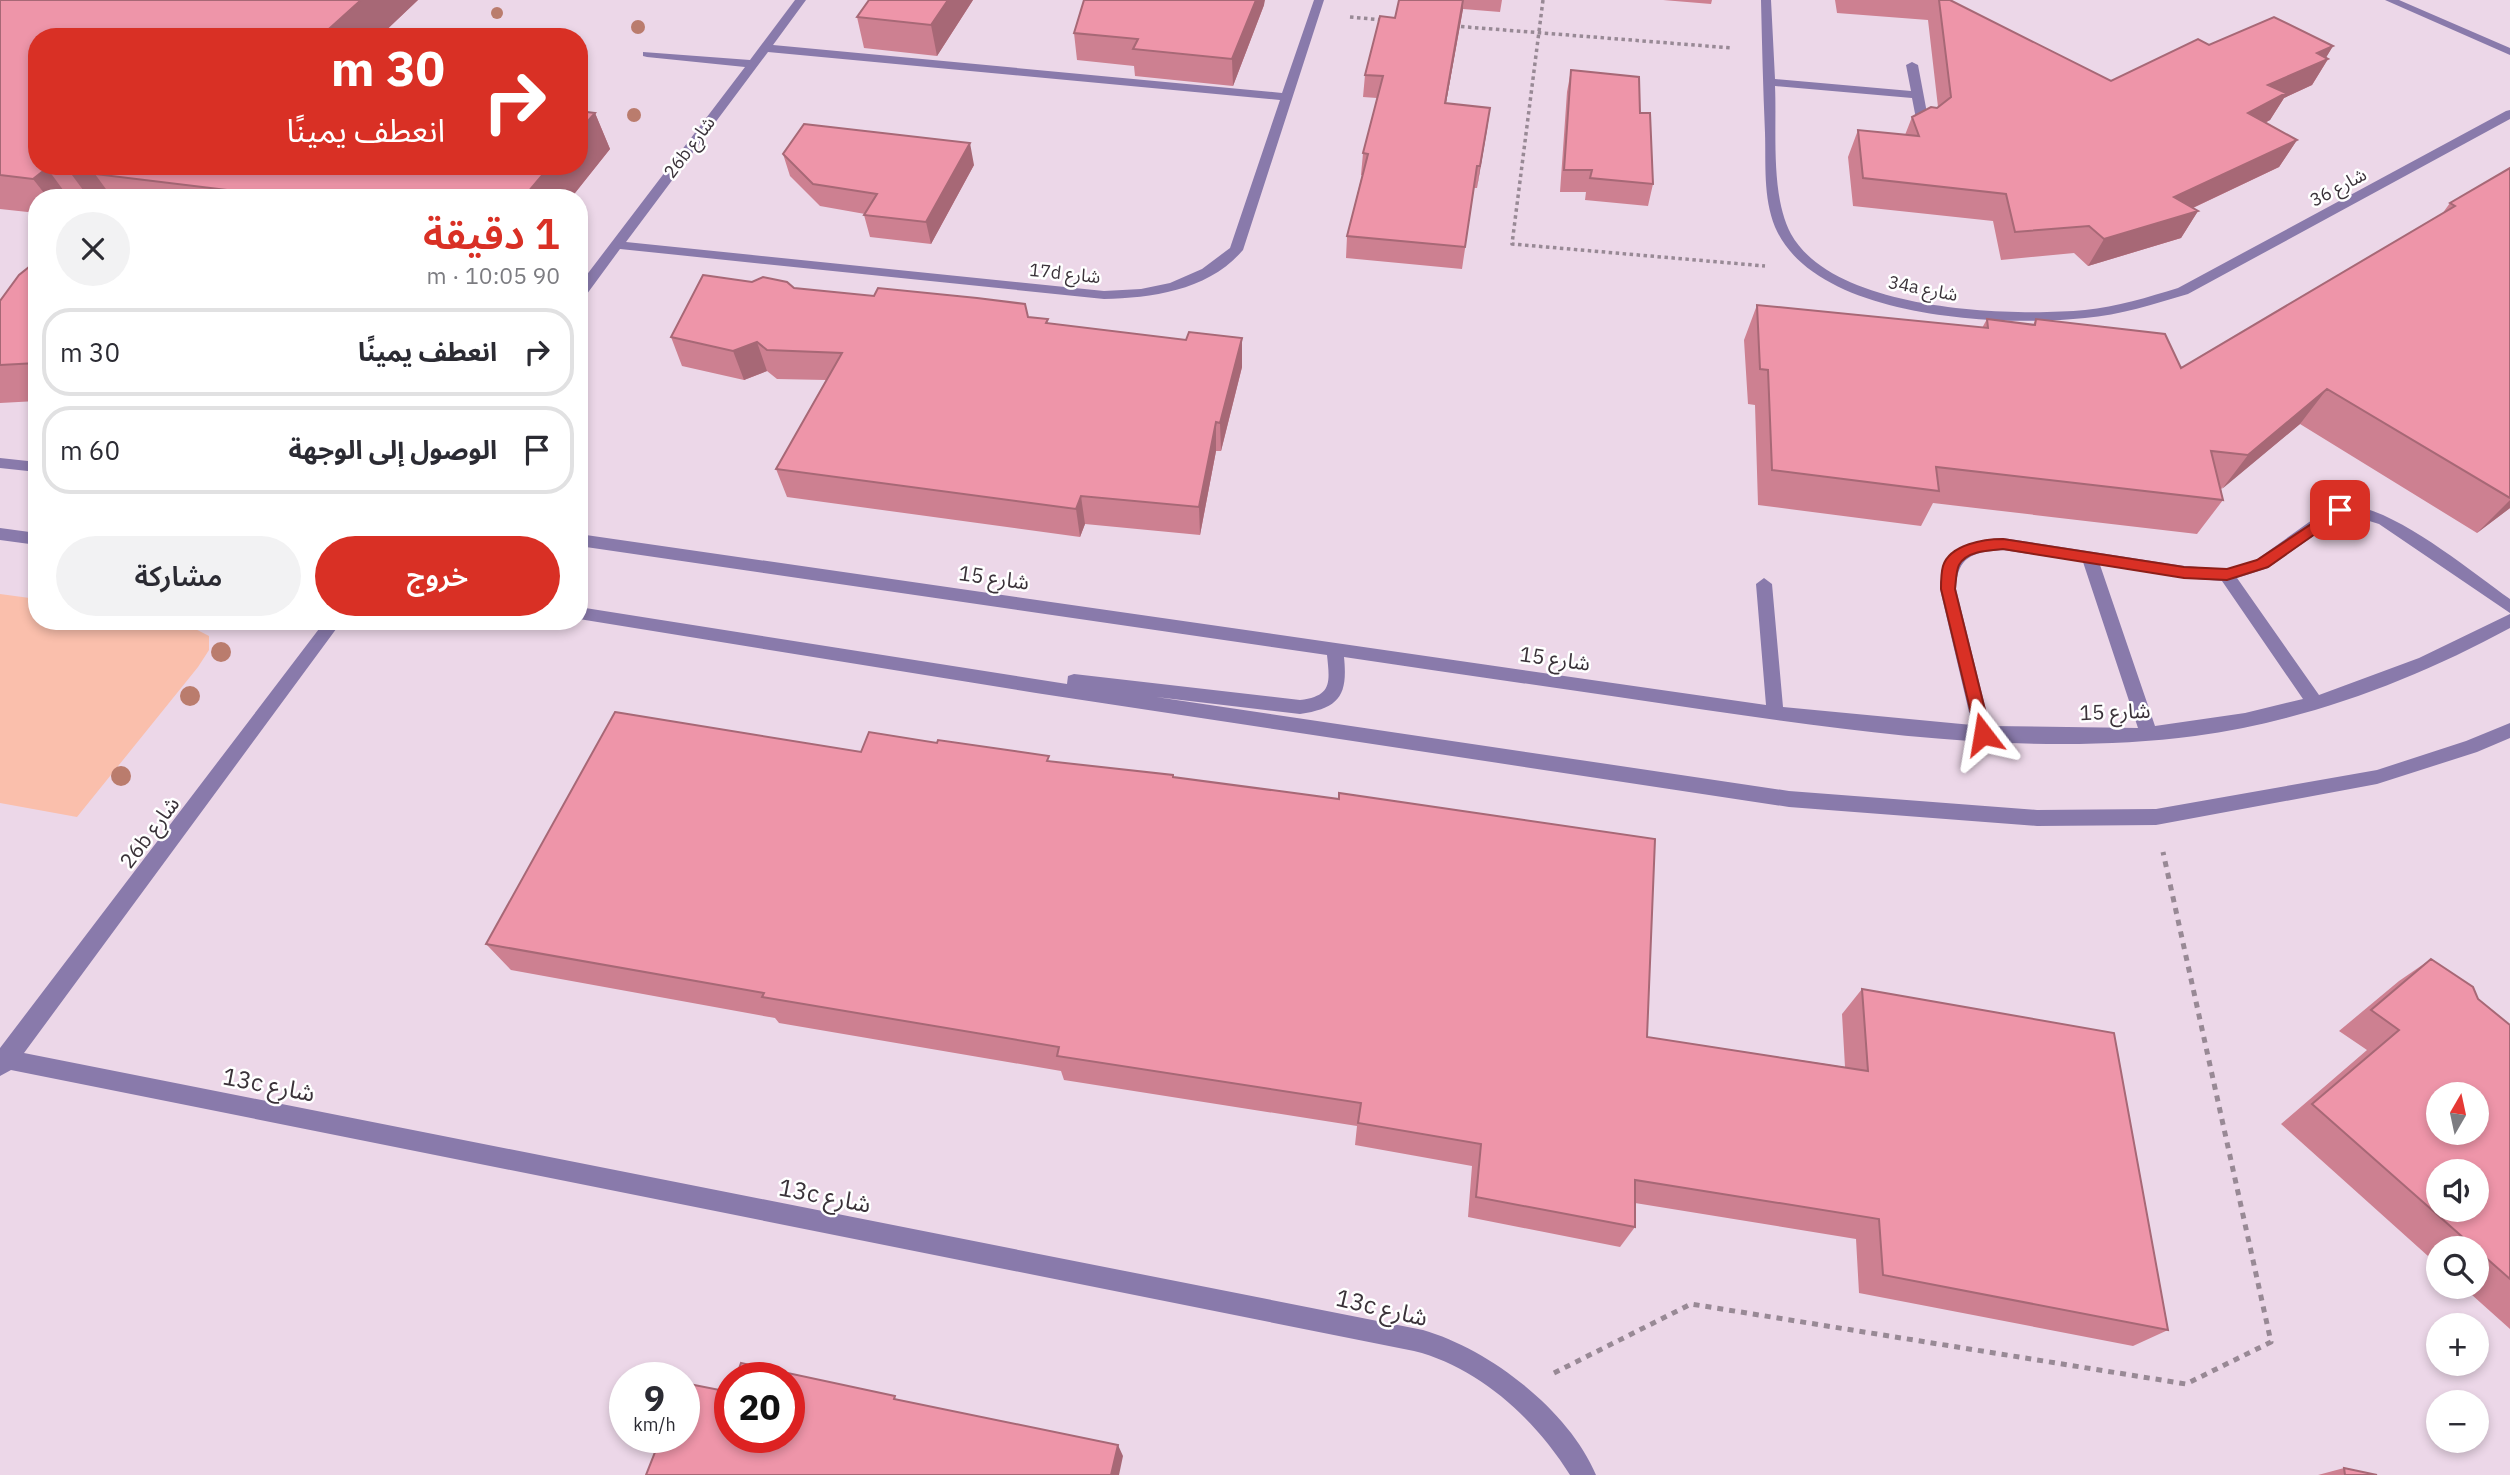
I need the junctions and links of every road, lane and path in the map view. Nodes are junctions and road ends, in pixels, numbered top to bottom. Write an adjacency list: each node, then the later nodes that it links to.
1 (801, 0): 10 (street, 26b شارع)
2 (1302, 0): 6 (street)
3 (1543, 0): 9 (path)
4 (1766, 0): 11 (street, 34a شارع)
5 (2390, 0): 12 (street)
6 (1317, 5): 7 (path); 18 (street, 17d شارع)
7 (1394, 21)
8 (1446, 25): 9 (path)
9 (1539, 32): 11 (path); 22 (path)
10 (764, 48): 14 (street, 26b شارع); 18 (street)
11 (1768, 51): 16 (street, 34a شارع)
12 (2510, 52)
13 (647, 54): 14 (street)
14 (751, 64): 21 (street, 26b شارع)
15 (1912, 65): 17 (street)
16 (1769, 82): 17 (street); 22 (street, 34a شارع)
17 (1917, 95): 20 (street)
18 (1285, 97): 21 (street, 17d شارع)
19 (2510, 114): 24 (street, شارع 36)
20 (1924, 129)
21 (617, 245): 23 (street, 26b شارع)
22 (1822, 271): 24 (street, 34a شارع)
23 (588, 283)
24 (2183, 291)
25 (0, 463): 26 (street)
26 (28, 466)
27 (0, 534): 28 (street)
28 (28, 538)
29 (588, 541): 37 (street, شارع 15)
30 (2089, 557): 31 (street); 42 (street); 43 (street)
31 (2227, 575): 33 (street); 39 (street)
32 (1764, 584): 40 (street)
33 (2510, 607)
34 (588, 614): 38 (street)
35 (2510, 620): 39 (street, شارع 15)
36 (327, 630): 45 (street, 26b شارع)
37 (1335, 649): 38 (street); 40 (street, شارع 15)
38 (1036, 686): 44 (street)
39 (2315, 703): 43 (street, شارع 15)
40 (1775, 713): 42 (street, شارع 15)
41 (2510, 730): 44 (street)
42 (1983, 734): 43 (street, شارع 15)
43 (2149, 734)
44 (2156, 817): 46 (path)
45 (2, 1062): 46 (street, 13c شارع)
46 (1516, 1392): 47 (street, 13c شارع)
47 (1584, 1475)

